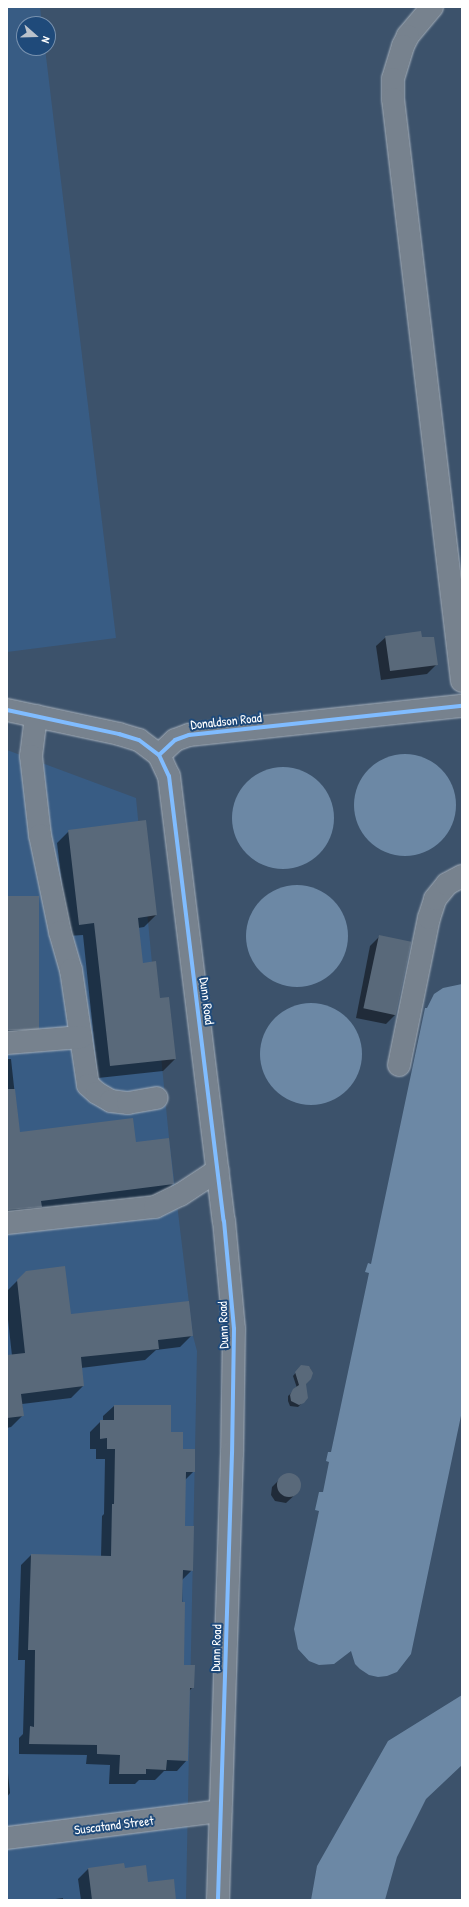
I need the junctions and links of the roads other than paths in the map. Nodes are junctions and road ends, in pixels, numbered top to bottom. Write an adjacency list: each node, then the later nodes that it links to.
1 (432, 7): 2 (street)
2 (462, 681)
3 (462, 706): 6 (street, Donaldson Road)
4 (7, 710): 5 (street)
5 (36, 716): 6 (street); 8 (street)
6 (160, 755): 12 (street, Dunn Road)
7 (462, 876): 10 (street)
8 (81, 1037): 9 (street); 11 (street)
9 (7, 1043)
10 (399, 1066)
11 (157, 1098)
12 (218, 1170): 13 (street); 14 (street, Dunn Road)
13 (7, 1223)
14 (220, 1811): 15 (street, Suscatand Street); 16 (street, Dunn Road)
15 (7, 1838)
16 (218, 1900)

